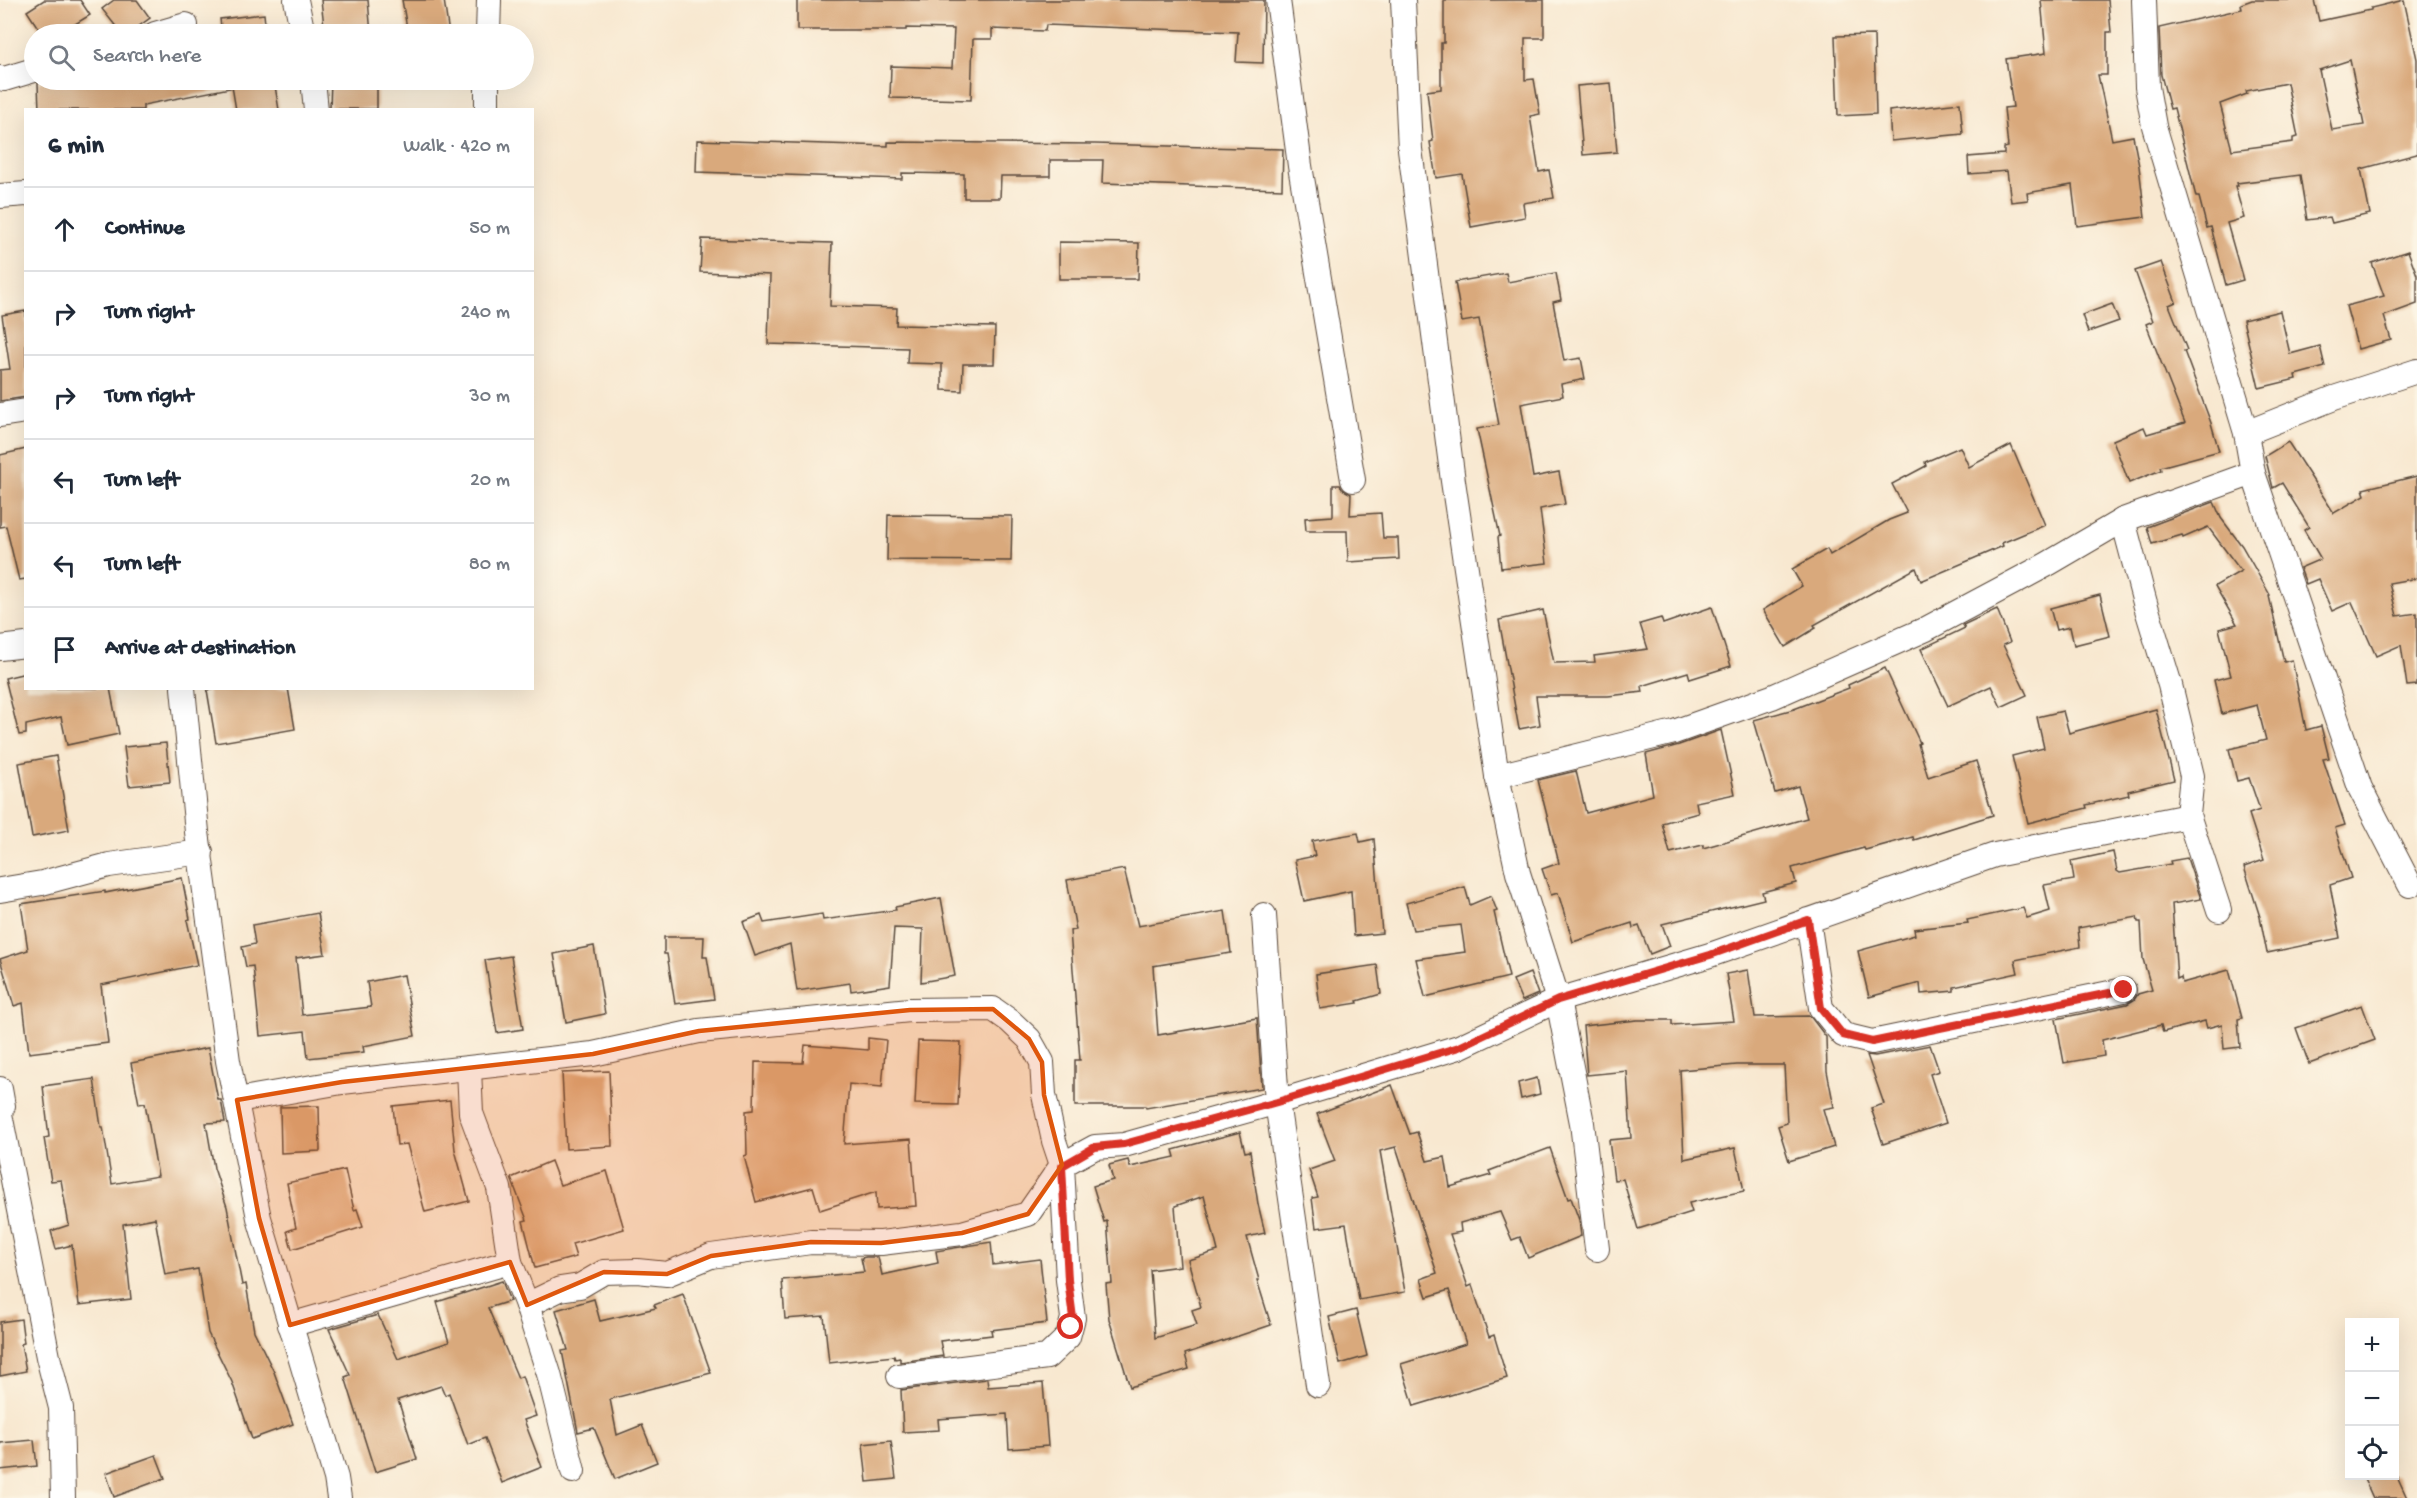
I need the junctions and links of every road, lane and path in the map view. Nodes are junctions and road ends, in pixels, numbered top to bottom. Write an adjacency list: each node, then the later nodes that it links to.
1 (296, 0): 6 (street)
2 (489, 0): 7 (street)
3 (1278, 0): 21 (street)
4 (1403, 0): 26 (street)
5 (2144, 0): 19 (street)
6 (301, 24)
7 (488, 24)
8 (24, 73): 9 (street)
9 (0, 78)
10 (314, 90): 12 (street)
11 (487, 90): 13 (street)
12 (316, 108)
13 (487, 108)
14 (24, 194): 15 (street)
15 (0, 196)
16 (2417, 371): 19 (street)
17 (24, 411): 18 (street)
18 (0, 415)
19 (2246, 433): 20 (street)
20 (2253, 473): 22 (street); 29 (street)
21 (1353, 480)
22 (2123, 520): 26 (street); 27 (street)
23 (24, 645): 24 (street)
24 (0, 648)
25 (183, 690): 28 (street)
26 (1497, 776): 35 (street)
27 (2188, 816): 31 (street); 33 (street)
28 (201, 852): 30 (street); 38 (street)
29 (2410, 885)
30 (0, 890)
31 (2219, 910)
32 (1264, 915): 39 (street)
33 (1808, 920): 34 (street); 35 (street)
34 (2124, 990)
35 (1558, 1000): 39 (street); 42 (street)
36 (469, 1069): 38 (street); 41 (street); 43 (street)
37 (0, 1089): 40 (street)
38 (237, 1100): 45 (street)
39 (1277, 1102): 41 (street); 47 (street)
40 (0, 1112): 49 (street)
41 (1062, 1166): 44 (street); 46 (street)
42 (1597, 1249)
43 (510, 1262): 44 (street); 45 (street)
44 (527, 1305): 48 (street)
45 (290, 1325): 50 (street)
46 (899, 1376)
47 (1318, 1385)
48 (573, 1471)
49 (63, 1498)
50 (339, 1498)

